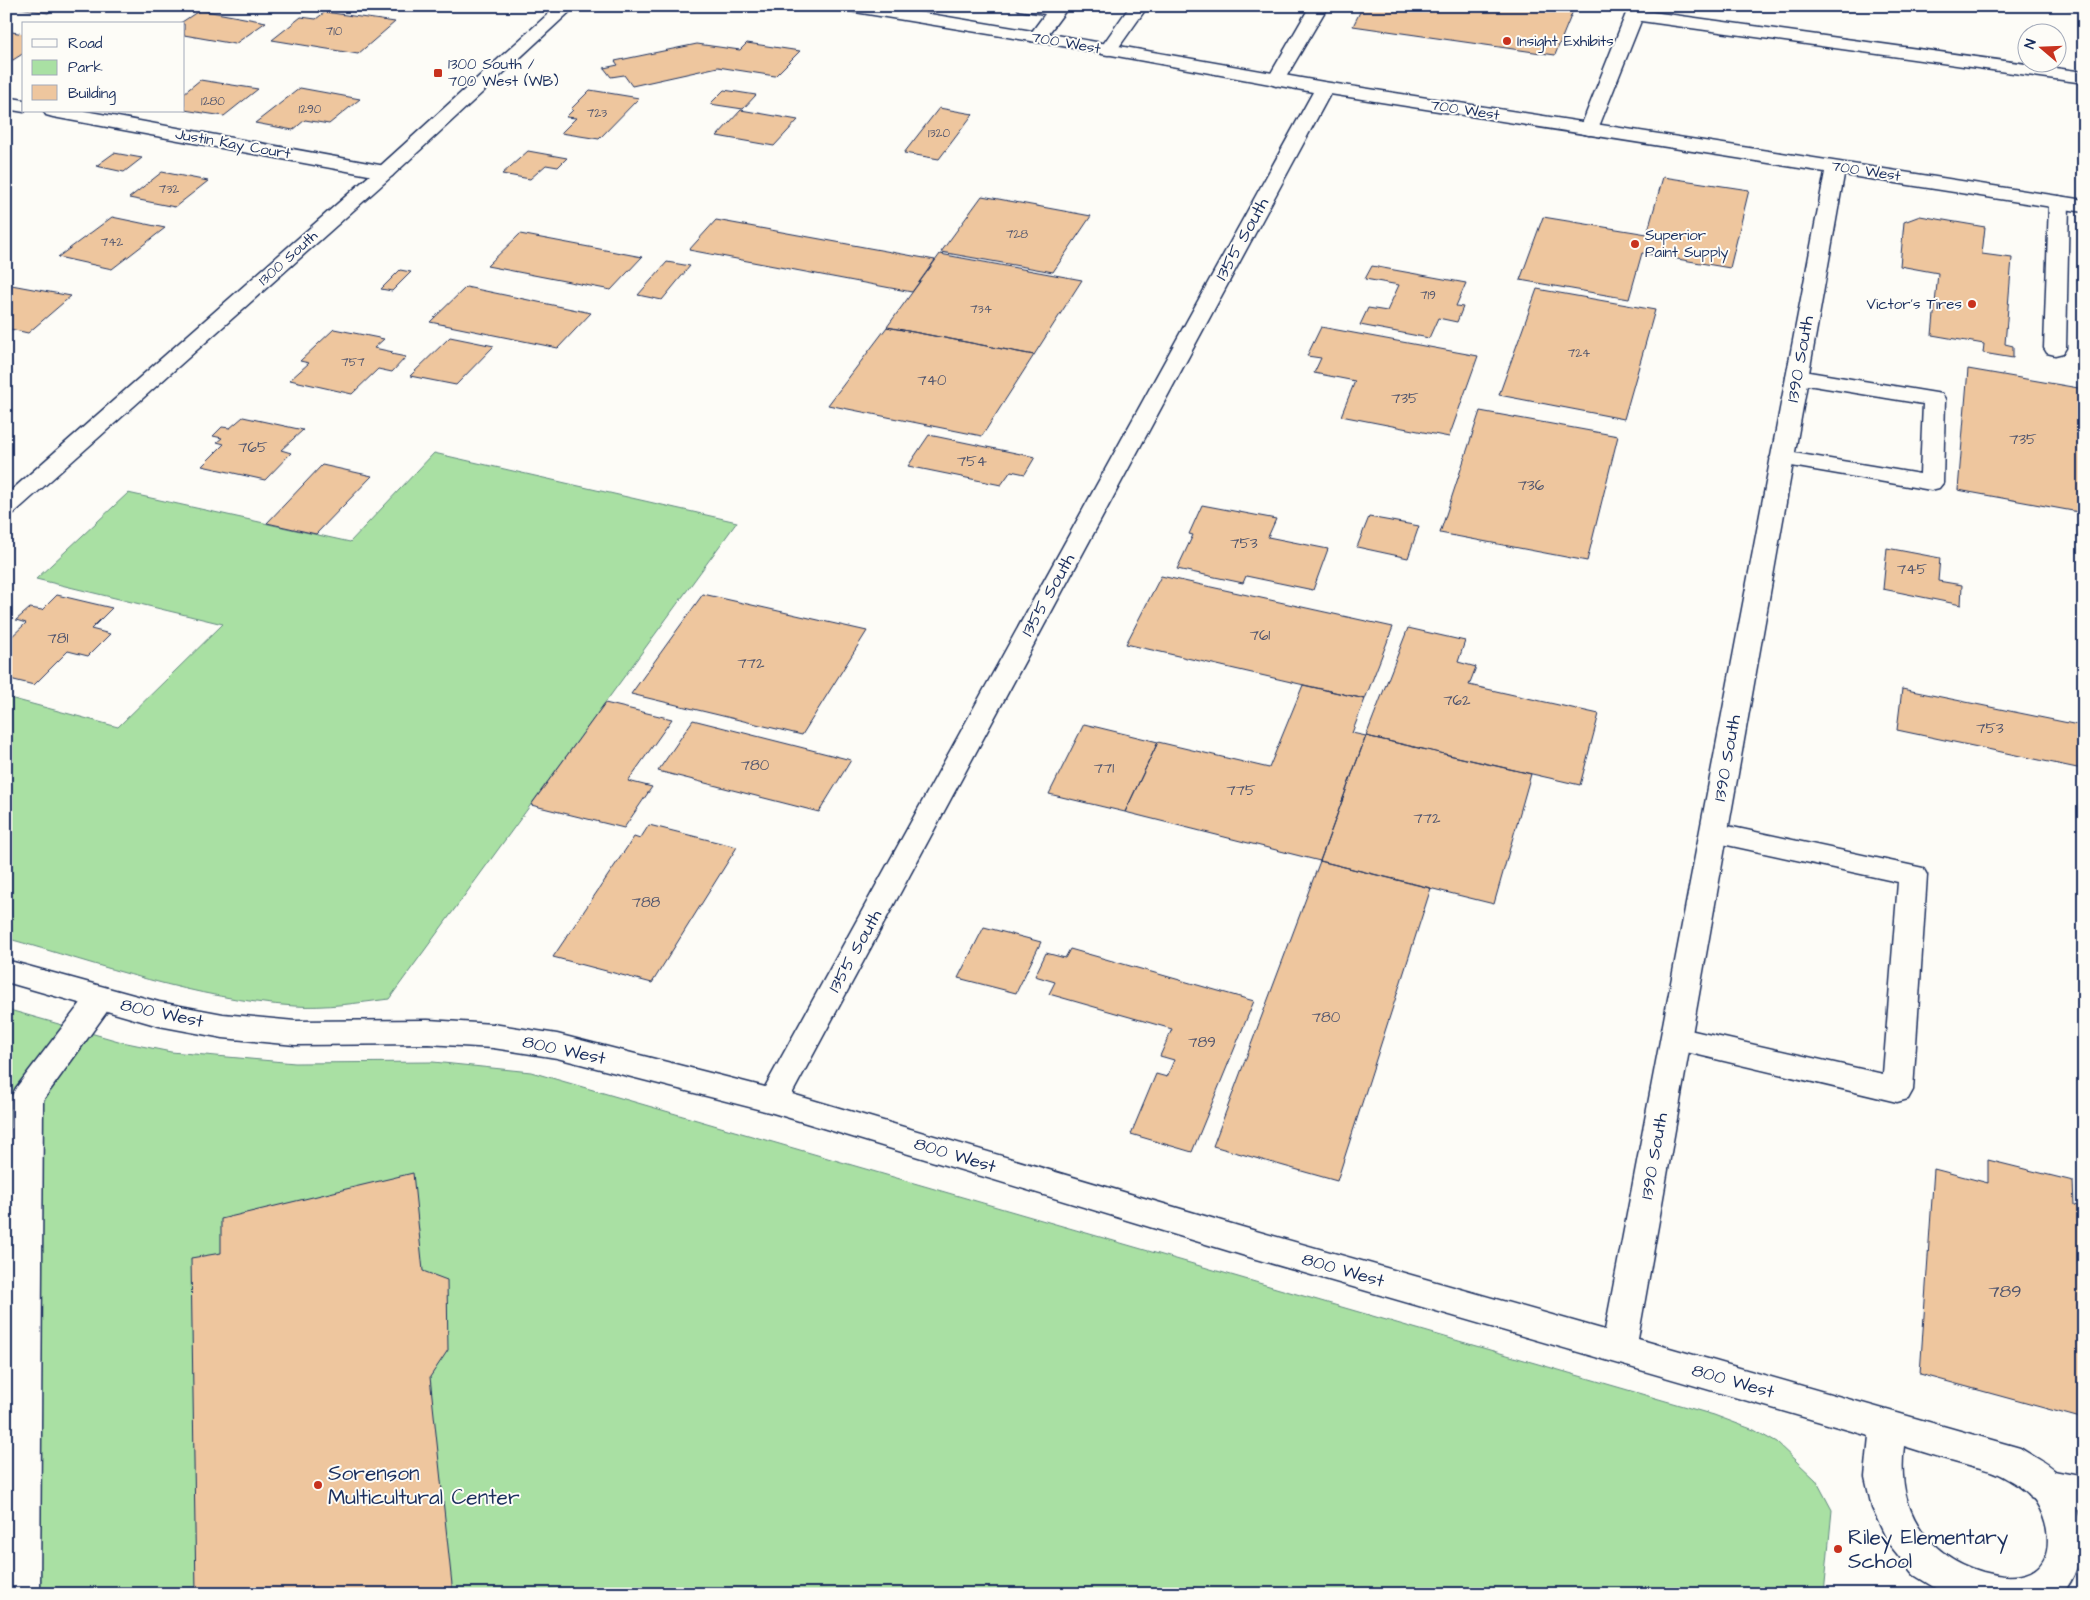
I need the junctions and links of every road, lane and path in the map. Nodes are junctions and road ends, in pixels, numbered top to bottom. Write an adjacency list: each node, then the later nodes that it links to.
1 (567, 6): 18 (street, 1300 South)
2 (849, 6): 8 (street, 700 West)
3 (1025, 6): 6 (street)
4 (1139, 6): 9 (street)
5 (1319, 6): 11 (street)
6 (1058, 9): 8 (street)
7 (1636, 10): 10 (street); 16 (street)
8 (1037, 37): 9 (street, 700 West)
9 (1108, 50): 11 (street, 700 West)
10 (2084, 78)
11 (1276, 80): 12 (street, 700 West)
12 (1324, 88): 16 (street, 700 West); 29 (street, 1355 South)
13 (6, 103): 14 (street)
14 (22, 106)
15 (58, 112): 18 (street, Justin Kay Court)
16 (1589, 129): 17 (street, 700 West)
17 (1836, 167): 19 (street, 700 West); 22 (street, 1390 South)
18 (384, 172): 24 (street, 1300 South)
19 (2059, 202): 20 (street, 700 West); 21 (street)
20 (2084, 206)
21 (2055, 348)
22 (1797, 377): 23 (street, 1390 South); 23 (street)
23 (1782, 458): 25 (street, 1390 South)
24 (6, 508)
25 (1714, 833): 28 (street, 1390 South); 28 (street)
26 (6, 971): 27 (street, 800 West)
27 (101, 999): 29 (street, 800 West); 36 (street)
28 (1676, 1038): 30 (street, 1390 South)
29 (773, 1101): 30 (street, 800 West)
30 (1619, 1348): 31 (street, 800 West)
31 (1888, 1426): 32 (street, 800 West); 35 (street)
32 (2044, 1486): 33 (street); 34 (street, 800 West)
33 (2084, 1494)
34 (2056, 1587): 37 (street, 800 West)
35 (1978, 1591)
36 (21, 1594)
37 (2007, 1594)

